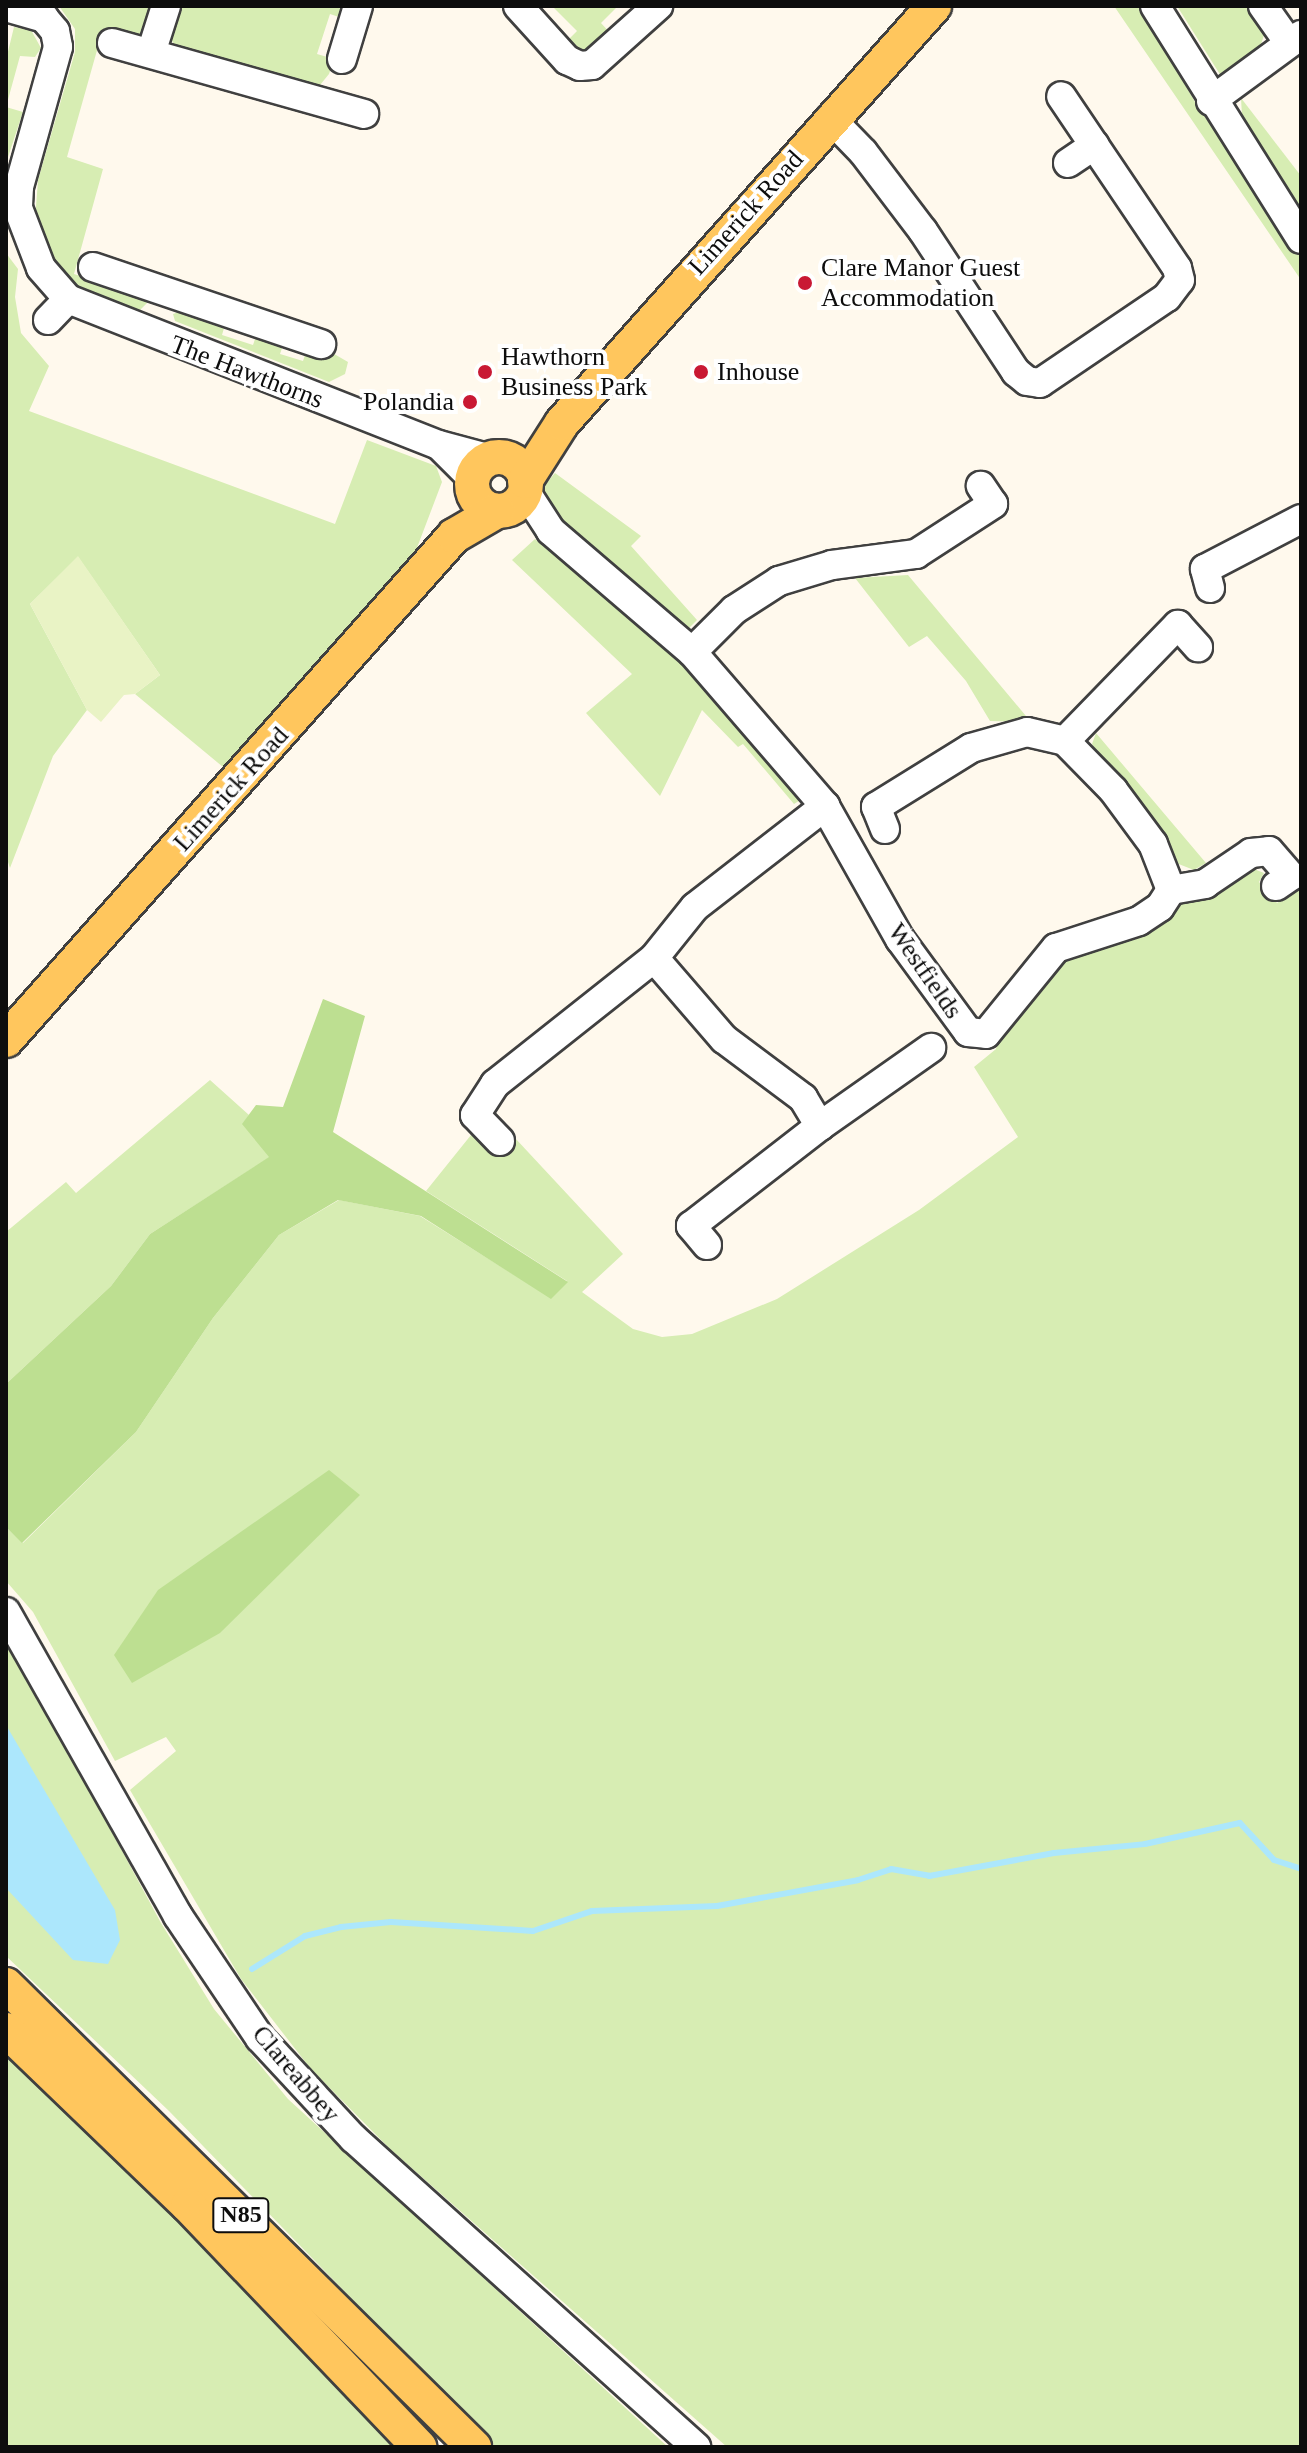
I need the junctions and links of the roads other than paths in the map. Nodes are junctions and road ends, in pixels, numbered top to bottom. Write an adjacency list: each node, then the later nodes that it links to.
1 (166, 6): 11 (street)
2 (358, 6): 14 (street)
3 (518, 6): 4 (street)
4 (658, 6)
5 (934, 6): 16 (main road, Limerick Road)
6 (1155, 6): 13 (street)
7 (1263, 6): 9 (street)
8 (6, 7): 19 (street, The Hawthorns)
9 (1295, 39): 13 (street)
10 (112, 43): 11 (street)
11 (151, 53): 14 (street)
12 (1061, 96): 17 (street)
13 (1211, 101): 20 (street)
14 (330, 102): 15 (street)
15 (364, 114)
16 (830, 118): 17 (street); 27 (main road, Limerick Road)
17 (1095, 145): 18 (street)
18 (1068, 163)
19 (14, 231): 23 (street, The Hawthorns)
20 (1301, 239)
21 (93, 267): 22 (street, The Hawthorns)
22 (162, 293): 25 (street, The Hawthorns); 26 (street, The Hawthorns)
23 (68, 299): 24 (street); 25 (street, The Hawthorns)
24 (48, 320)
25 (145, 333): 28 (street, The Hawthorns)
26 (321, 344)
27 (562, 423): 28 (main road, Limerick Road); 30 (main road, Limerick Road)
28 (484, 470): 30 (main road); 30 (main road); 32 (main road, Limerick Road)
29 (981, 486): 35 (street)
30 (513, 498): 32 (main road, Limerick Road); 35 (street, Westfields)
31 (1301, 519): 33 (street)
32 (454, 536): 42 (main road, Limerick Road)
33 (1210, 588)
34 (1198, 647): 36 (street)
35 (692, 652): 37 (street, Westfields)
36 (1065, 741): 38 (street); 40 (street)
37 (825, 806): 40 (street, Westfields); 41 (street)
38 (885, 829)
39 (1276, 886): 40 (street)
40 (1171, 890)
41 (654, 958): 44 (street); 45 (street)
42 (6, 1040)
43 (931, 1048): 44 (street, Westfields)
44 (820, 1126): 46 (street, Westfields)
45 (500, 1141)
46 (707, 1245)
47 (6, 1612): 52 (street, Clareabbey)
48 (6, 1985): 51 (main road, N85)
49 (6, 2030): 50 (main road, N85)
50 (419, 2447)
51 (474, 2447)
52 (696, 2447)

